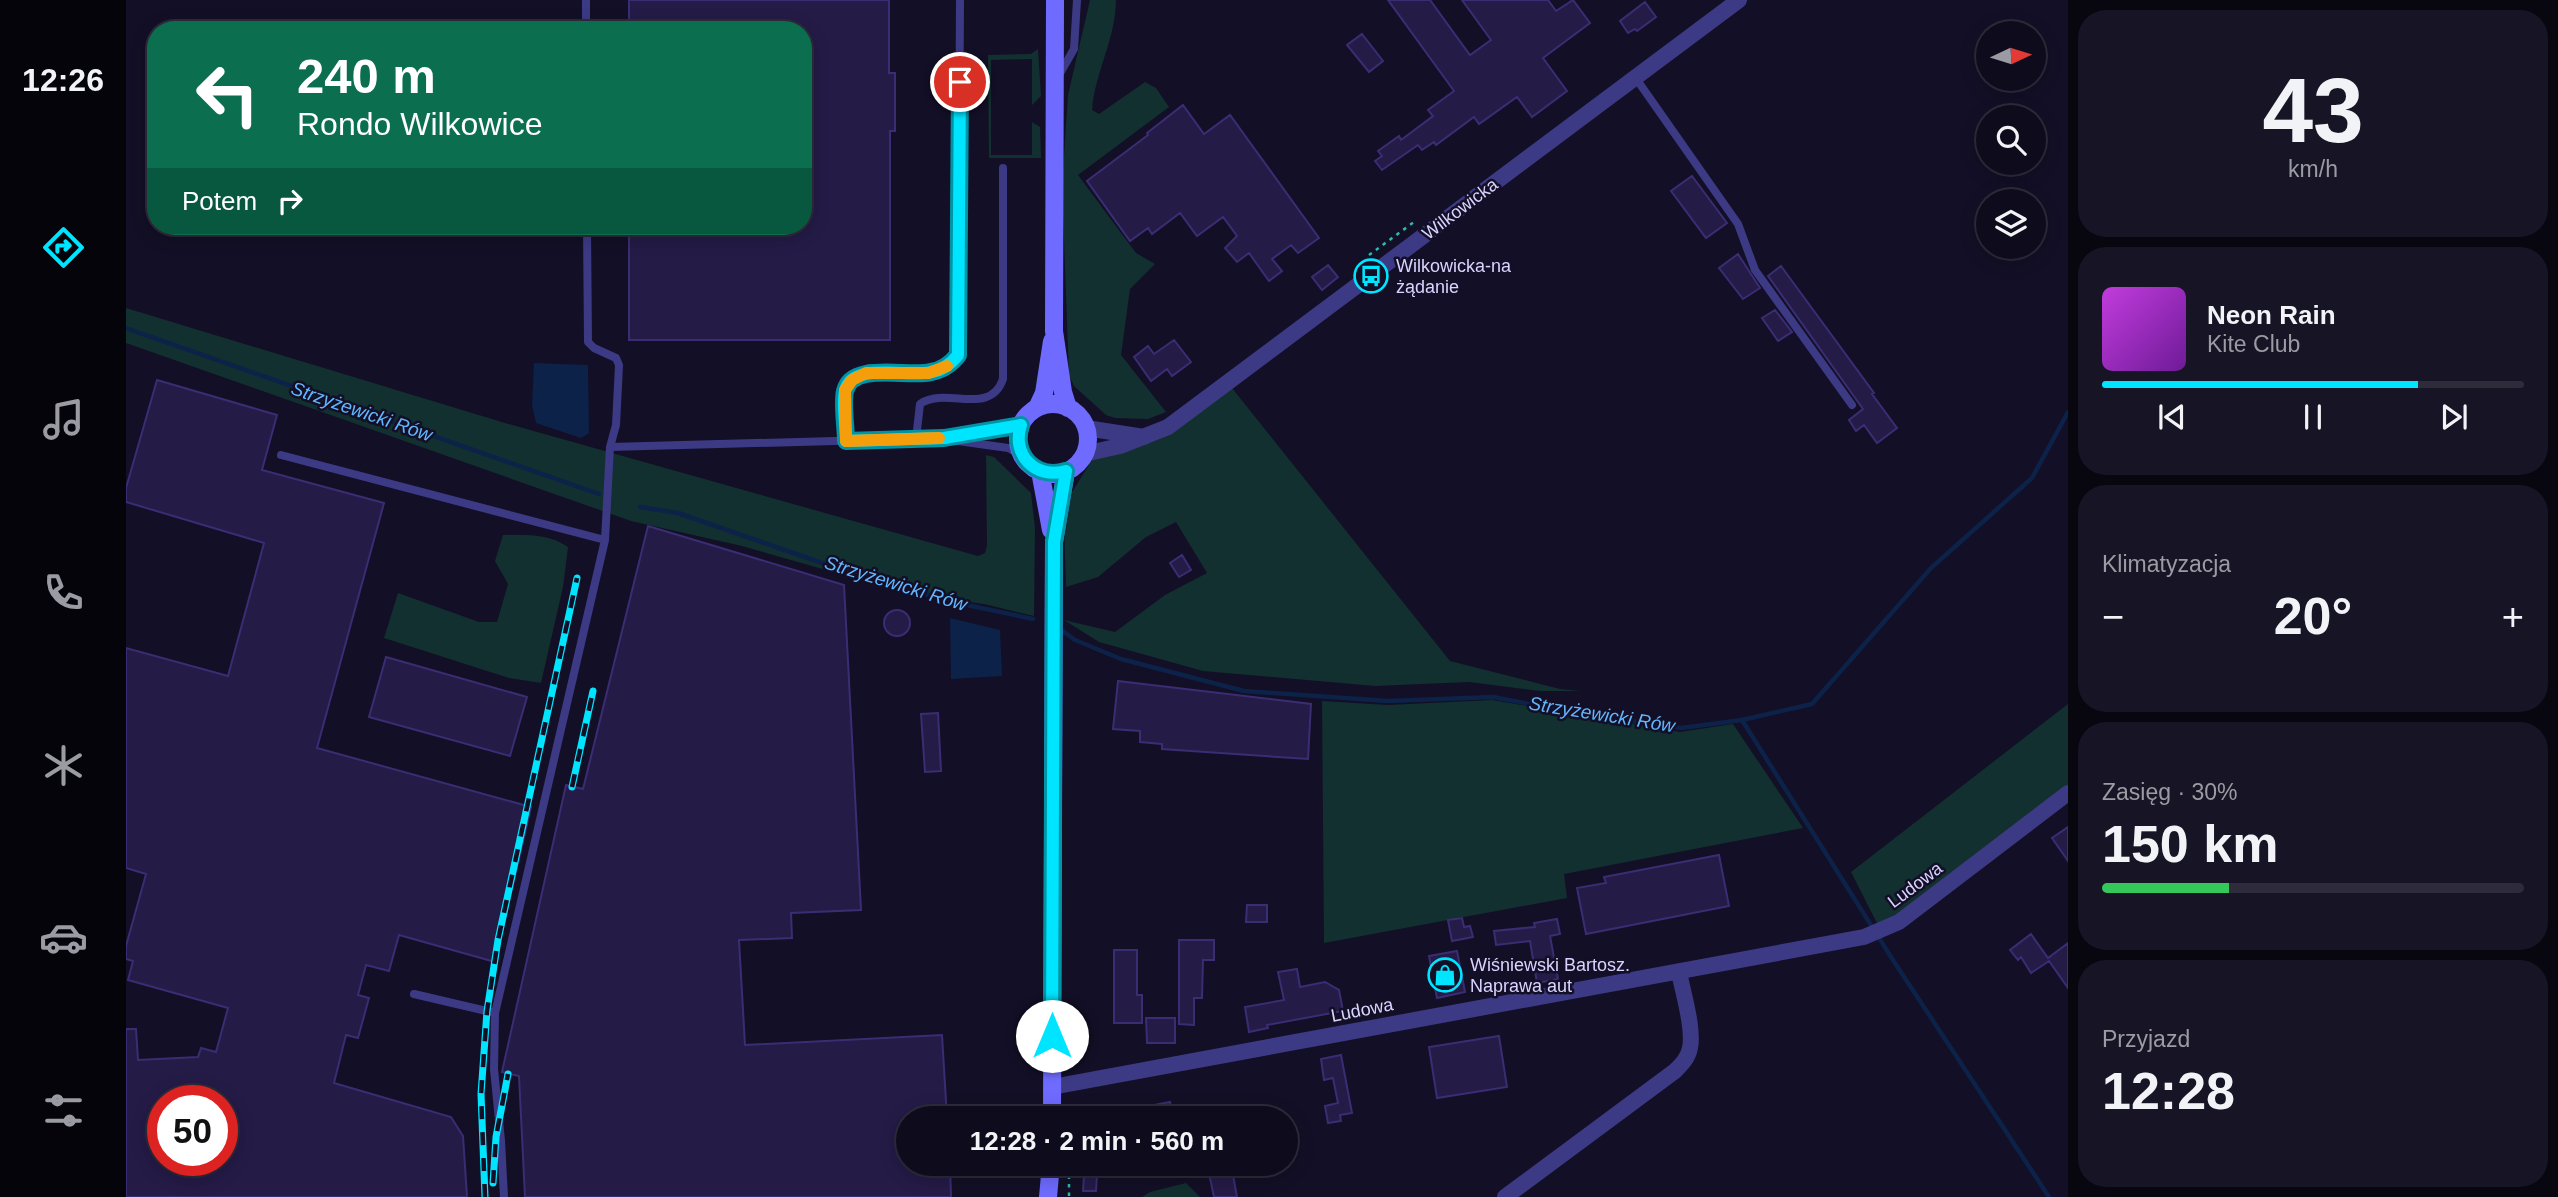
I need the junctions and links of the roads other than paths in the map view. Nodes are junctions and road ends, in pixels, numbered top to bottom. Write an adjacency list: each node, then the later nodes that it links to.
1 (586, 0): 6 (lane)
2 (960, 0): 20 (lane)
3 (1055, 0): 8 (main road)
4 (1077, 0): 8 (lane)
5 (1739, 0): 7 (street, Wilkowicka)
6 (586, 21)
7 (1635, 77): 12 (lane); 17 (street, Wilkowicka)
8 (1054, 84): 11 (main road)
9 (1003, 168): 19 (lane)
10 (587, 235): 21 (lane)
11 (1054, 331): 13 (main road); 14 (main road)
12 (1852, 405)
13 (1037, 408): 14 (main road); 15 (main road)
14 (1068, 408): 16 (main road)
15 (1021, 425): 18 (lane); 24 (main road)
16 (1086, 428): 17 (street); 22 (main road)
17 (1144, 437): 22 (street, Wilkowicka)
18 (944, 438): 19 (lane); 24 (lane)
19 (916, 439): 20 (lane)
20 (846, 441): 21 (lane)
21 (610, 447): 27 (lane)
22 (1084, 454): 26 (main road)
23 (281, 455): 27 (lane)
24 (1022, 455): 25 (main road)
25 (1040, 471): 26 (main road); 28 (main road)
26 (1066, 471): 28 (main road)
27 (605, 540): 32 (lane)
28 (1054, 542): 33 (main road)
29 (2068, 793): 30 (street, Ludowa)
30 (1679, 972): 33 (street, Ludowa); 40 (street)
31 (414, 994): 32 (lane)
32 (495, 1013): 37 (lane)
33 (1052, 1087): 34 (main road)
34 (1052, 1106)
35 (1050, 1176): 38 (main road)
36 (1052, 1176): 39 (main road)
37 (504, 1197)
38 (1048, 1197)
39 (1055, 1197)
40 (1505, 1197)

